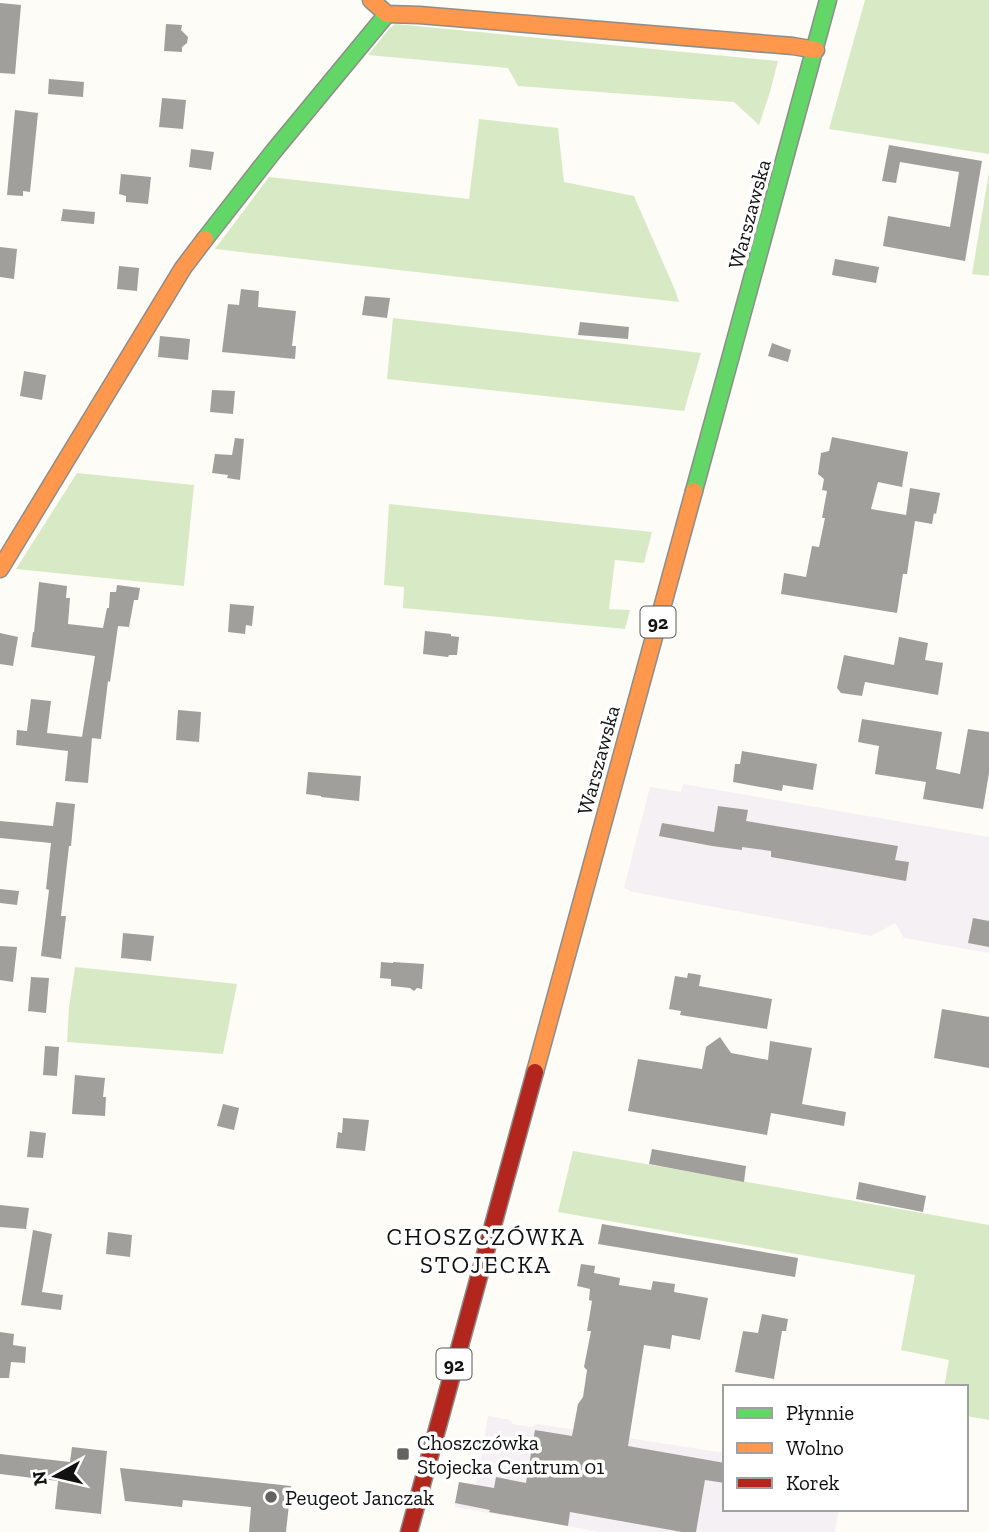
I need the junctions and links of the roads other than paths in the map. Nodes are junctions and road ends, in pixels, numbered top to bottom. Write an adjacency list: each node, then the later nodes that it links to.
1 (371, 0): 3 (main road)
2 (828, 0): 4 (main road, Warszawska / 92)
3 (387, 14): 4 (main road); 5 (main road)
4 (816, 50): 6 (main road, Warszawska / 92)
5 (0, 569)
6 (409, 1532)

